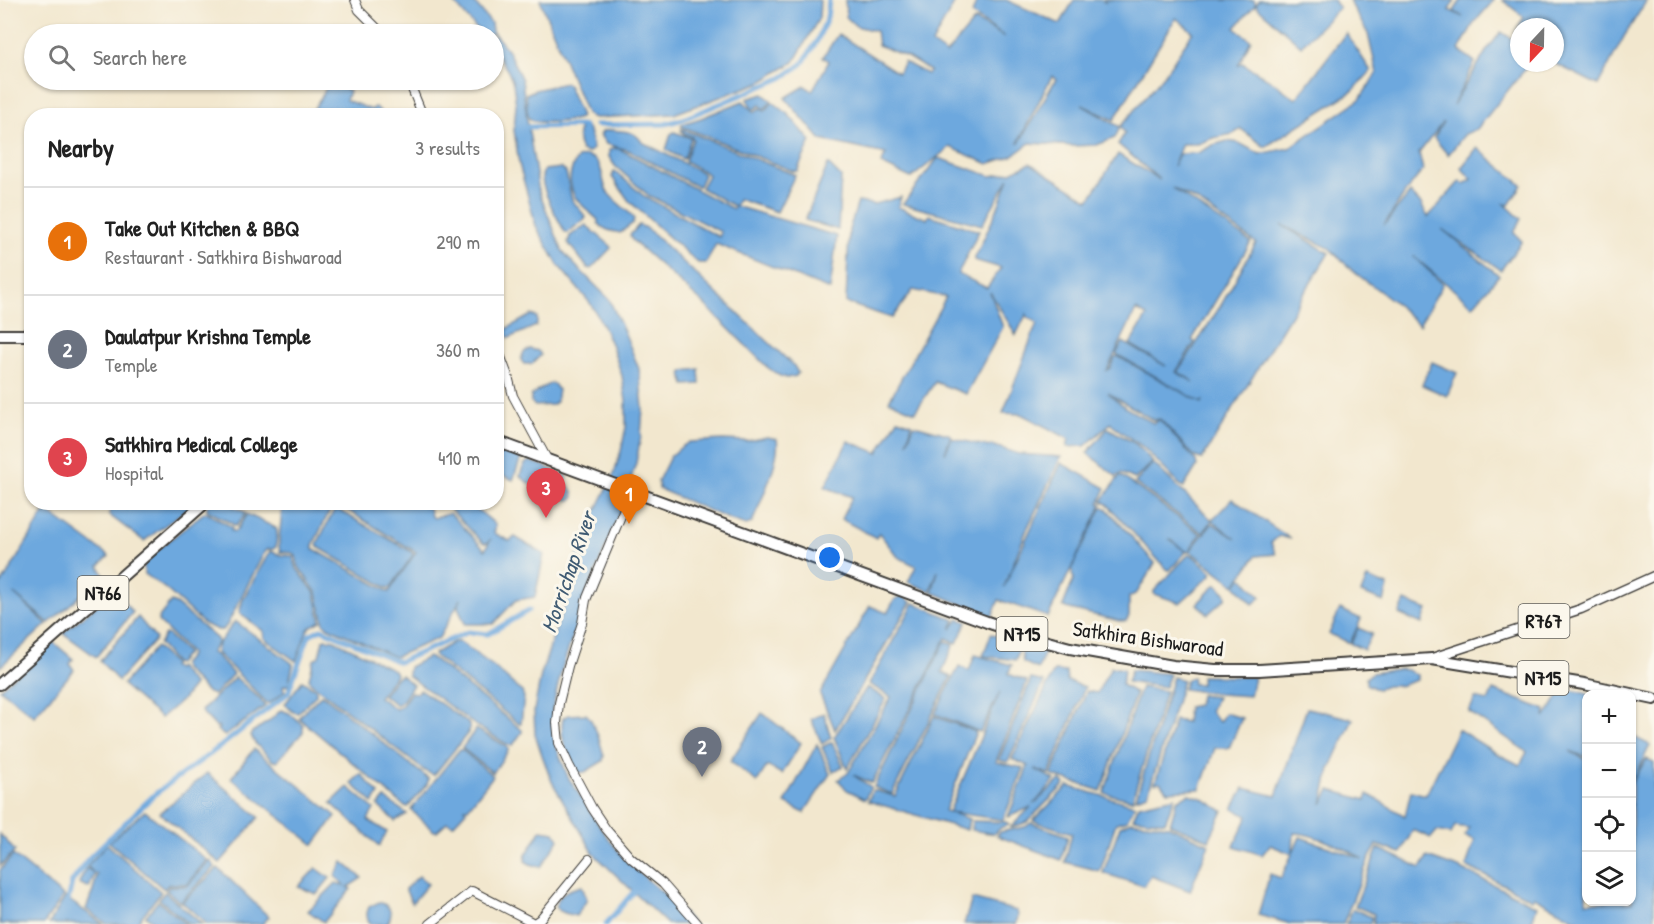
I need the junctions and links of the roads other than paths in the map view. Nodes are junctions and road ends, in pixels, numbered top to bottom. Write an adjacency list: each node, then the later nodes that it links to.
1 (355, 0): 2 (street)
2 (373, 24)
3 (412, 90): 4 (street)
4 (420, 108)
5 (0, 335): 6 (highway)
6 (24, 335)
7 (504, 365): 9 (street)
8 (504, 444): 9 (highway)
9 (547, 459): 10 (highway, N715)
10 (636, 492): 13 (highway, Satkhira Bishwaroad / N715); 18 (street)
11 (197, 510): 14 (highway, N766)
12 (1654, 576): 13 (main road, R767)
13 (1432, 659): 15 (highway, N715)
14 (0, 684)
15 (1654, 699)
16 (589, 859): 17 (street)
17 (430, 924)
18 (698, 924)

